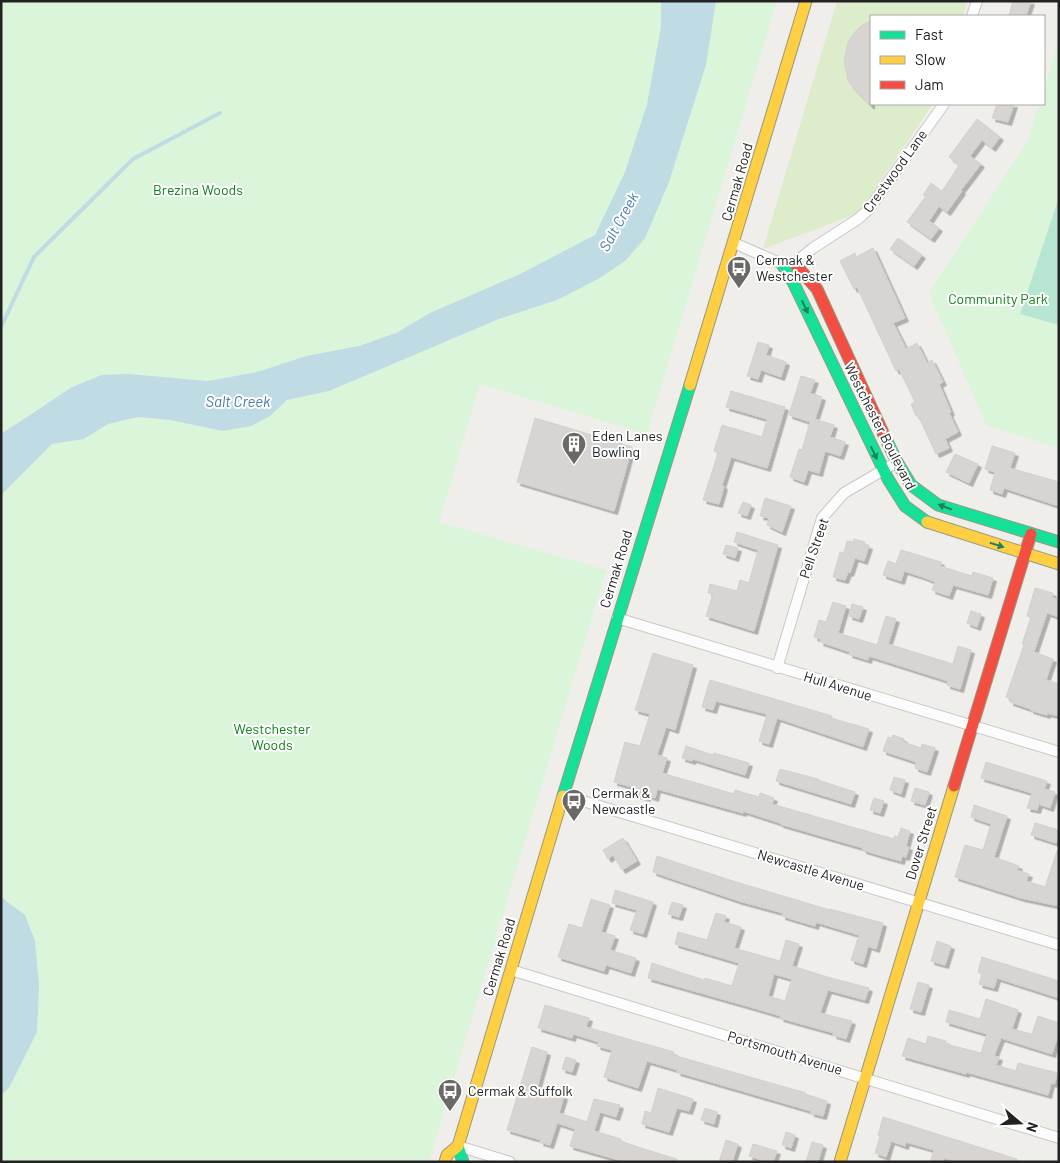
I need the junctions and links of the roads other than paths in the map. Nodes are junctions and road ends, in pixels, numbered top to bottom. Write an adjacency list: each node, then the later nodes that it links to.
1 (806, 1): 5 (street, Cermak Road)
2 (977, 1): 3 (street)
3 (972, 15)
4 (943, 105): 6 (street, Crestwood Lane)
5 (734, 244): 7 (street); 14 (street, Cermak Road)
6 (794, 263): 7 (street); 8 (street, Westchester Boulevard)
7 (782, 264): 9 (street, Westchester Boulevard, one-way to 9)
8 (897, 462): 9 (street, Pell Street); 10 (street, Westchester Boulevard, one-way to 8)
9 (883, 471): 12 (street, Westchester Boulevard, one-way to 12); 15 (street, Pell Street)
10 (1031, 534): 11 (street, Westchester Boulevard); 12 (street, Dover Street)
11 (1059, 542)
12 (1025, 553): 13 (street, Westchester Boulevard); 16 (street, Dover Street)
13 (1059, 564)
14 (617, 618): 15 (street, Hull Avenue); 18 (street, Cermak Road)
15 (777, 668): 16 (street, Hull Avenue)
16 (972, 726): 17 (street, Hull Avenue); 19 (street, Dover Street)
17 (1059, 752)
18 (563, 795): 19 (street, Newcastle Avenue); 21 (street, Cermak Road)
19 (919, 902): 20 (street, Newcastle Avenue); 22 (street, Dover Street)
20 (1059, 944)
21 (510, 970): 22 (street, Portsmouth Avenue); 24 (street, Cermak Road)
22 (866, 1078): 23 (street, Portsmouth Avenue); 28 (street, Dover Street)
23 (1059, 1138)
24 (458, 1146): 25 (street, Cermak Road); 26 (street); 27 (street)
25 (445, 1162)
26 (462, 1162)
27 (510, 1162)
28 (840, 1162)

